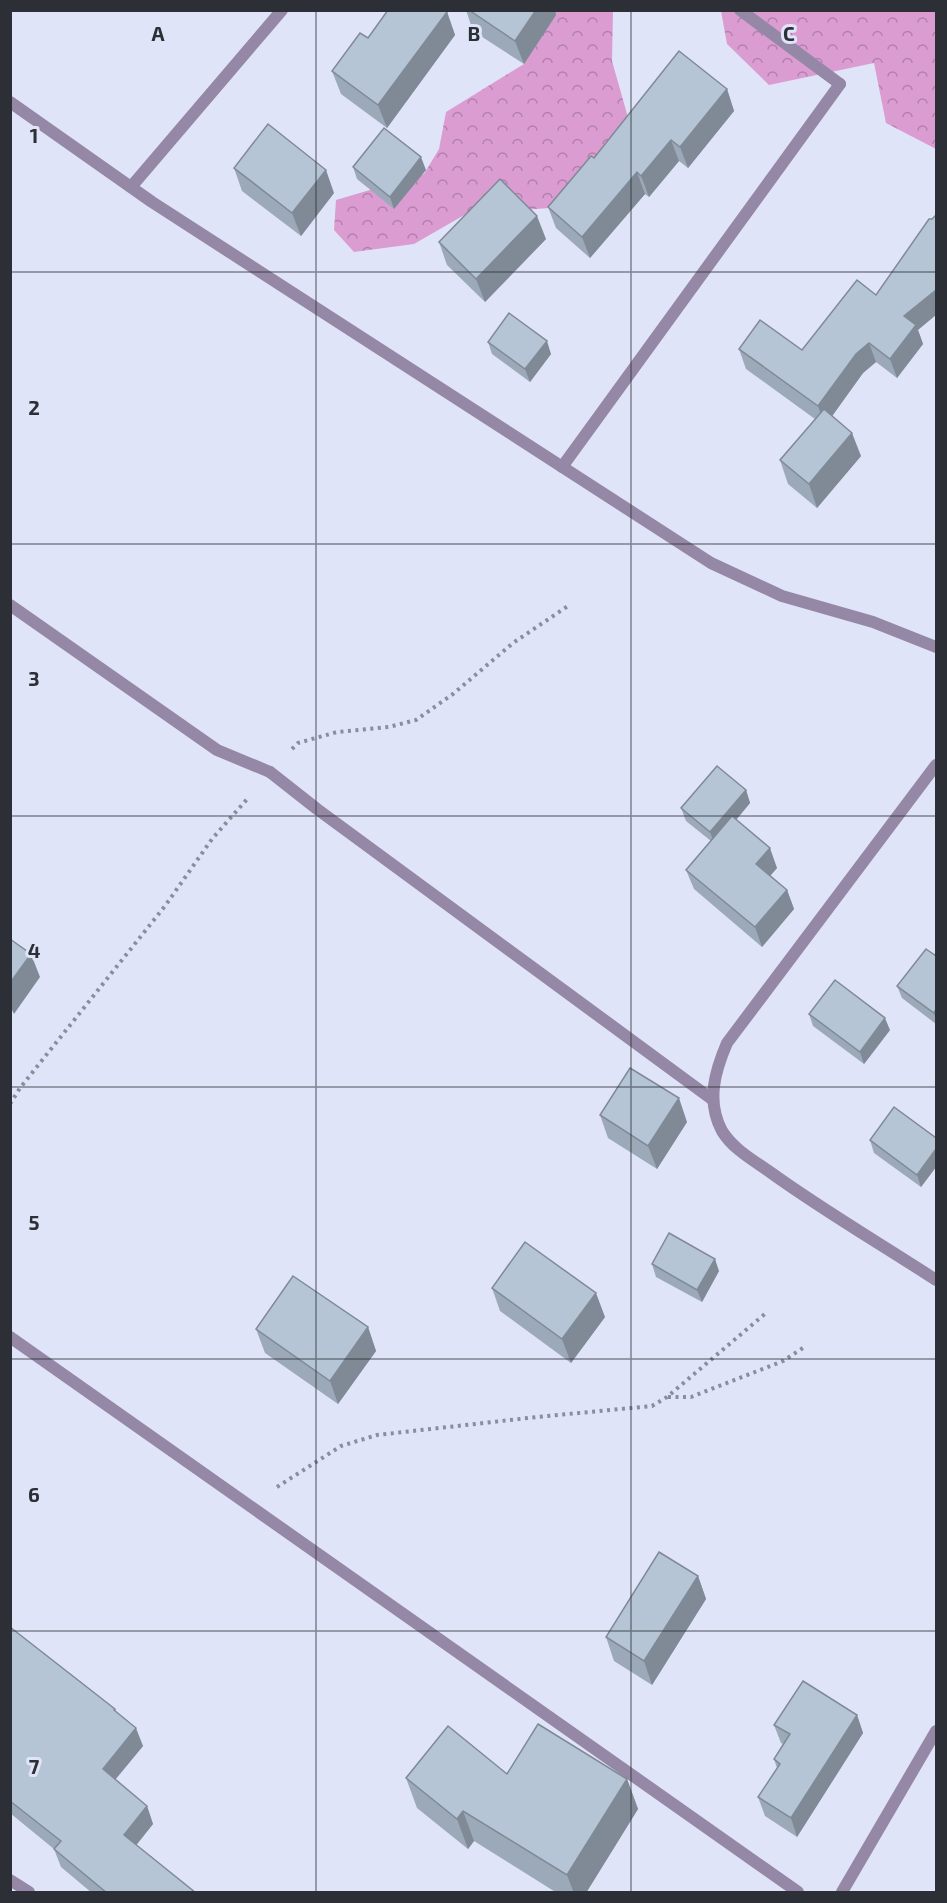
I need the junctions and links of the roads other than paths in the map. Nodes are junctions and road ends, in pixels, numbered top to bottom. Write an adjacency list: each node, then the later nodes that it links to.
1 (282, 10): 4 (street)
2 (740, 10): 5 (street)
3 (10, 102): 4 (street)
4 (131, 187): 5 (street)
5 (562, 467): 7 (street)
6 (10, 604): 9 (street)
7 (936, 647)
8 (936, 765): 9 (street)
9 (713, 1100): 10 (street)
10 (936, 1280)
11 (10, 1337): 15 (street)
12 (936, 1731): 16 (street)
13 (10, 1880): 14 (street)
14 (29, 1893)
15 (798, 1893)
16 (842, 1893)

